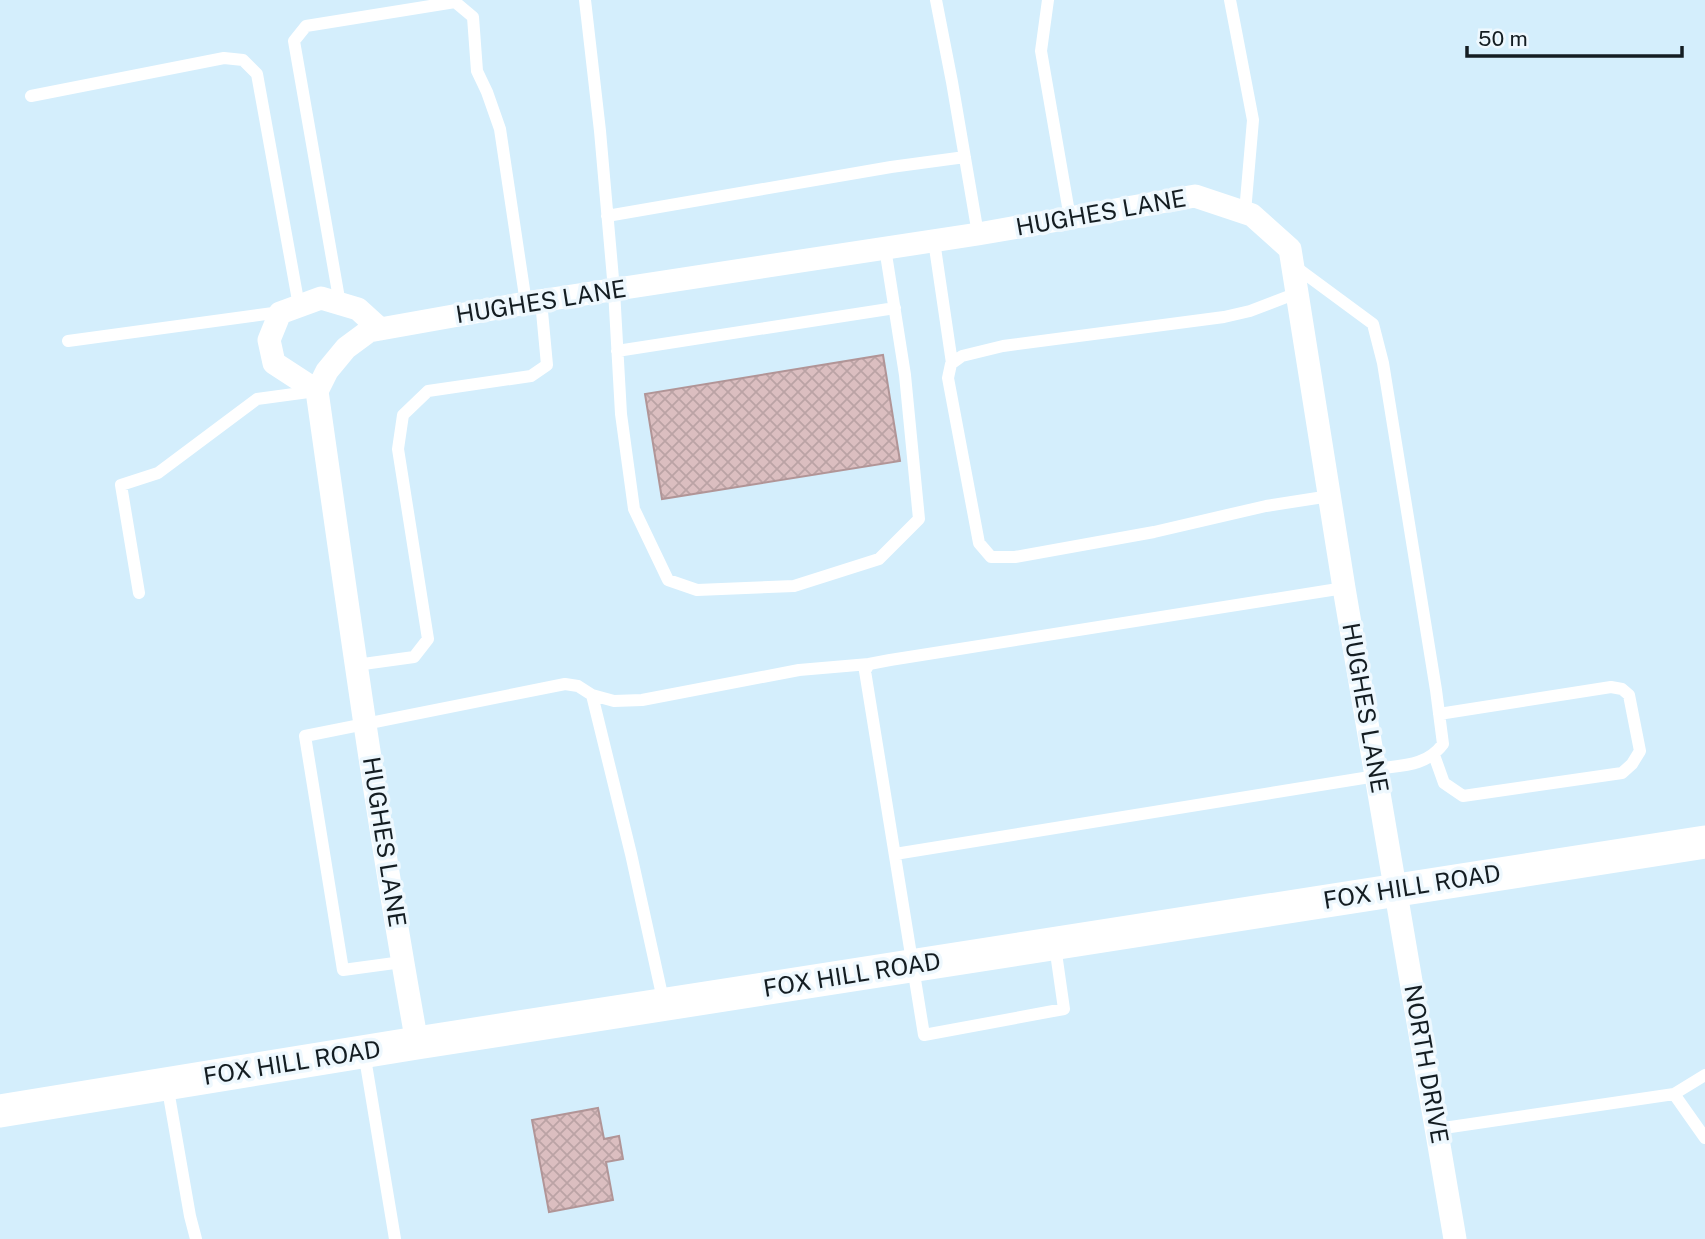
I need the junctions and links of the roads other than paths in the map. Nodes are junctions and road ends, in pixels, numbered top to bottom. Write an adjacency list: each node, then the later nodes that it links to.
1 (585, 0): 8 (lane)
2 (936, 0): 6 (lane)
3 (1048, 0): 9 (lane)
4 (1230, 0): 7 (lane)
5 (31, 96): 18 (lane)
6 (965, 157): 8 (lane); 10 (lane)
7 (1245, 212): 9 (street, HUGHES LANE); 13 (street, HUGHES LANE)
8 (607, 216): 14 (lane)
9 (1070, 218): 10 (street, HUGHES LANE)
10 (978, 234): 11 (street, HUGHES LANE)
11 (934, 241): 12 (street, HUGHES LANE); 23 (lane)
12 (885, 248): 14 (street, HUGHES LANE); 19 (lane)
13 (1293, 265): 15 (street, HUGHES LANE); 31 (lane)
14 (614, 290): 16 (street, HUGHES LANE); 22 (lane)
15 (1297, 293): 23 (lane); 25 (street, HUGHES LANE)
16 (534, 302): 17 (lane); 20 (street, HUGHES LANE); 29 (lane)
17 (340, 304): 18 (street); 20 (street)
18 (299, 306): 21 (lane); 24 (street)
19 (895, 308): 22 (lane); 22 (lane)
20 (380, 329): 24 (street, HUGHES LANE)
21 (68, 341)
22 (617, 351)
23 (952, 363): 25 (lane)
24 (317, 391): 27 (lane); 29 (street, HUGHES LANE)
25 (1329, 496): 26 (street, HUGHES LANE)
26 (1344, 588): 28 (lane); 34 (street, HUGHES LANE)
27 (139, 593)
28 (869, 664): 30 (lane); 36 (lane)
29 (356, 665): 32 (street, HUGHES LANE)
30 (592, 695): 32 (lane); 41 (lane)
31 (1439, 714): 33 (lane); 33 (lane)
32 (365, 725): 39 (street, HUGHES LANE); 39 (lane)
33 (1434, 755): 34 (lane)
34 (1376, 773): 36 (lane); 37 (street, HUGHES LANE)
35 (1705, 842): 37 (street, FOX HILL ROAD)
36 (895, 855): 40 (lane)
37 (1395, 890): 38 (street, FOX HILL ROAD); 48 (street, NORTH DRIVE)
38 (1055, 943): 40 (street, FOX HILL ROAD); 40 (lane)
39 (402, 962): 42 (street, HUGHES LANE)
40 (913, 965): 41 (street, FOX HILL ROAD)
41 (664, 1004): 42 (street, FOX HILL ROAD)
42 (417, 1043): 43 (street, FOX HILL ROAD)
43 (364, 1052): 45 (street, FOX HILL ROAD); 51 (lane)
44 (1705, 1075): 46 (lane)
45 (167, 1084): 47 (street, FOX HILL ROAD); 50 (lane)
46 (1674, 1094): 48 (lane); 49 (lane)
47 (0, 1111)
48 (1437, 1129): 52 (street, NORTH DRIVE)
49 (1705, 1138)
50 (196, 1239)
51 (395, 1239)
52 (1455, 1239)

